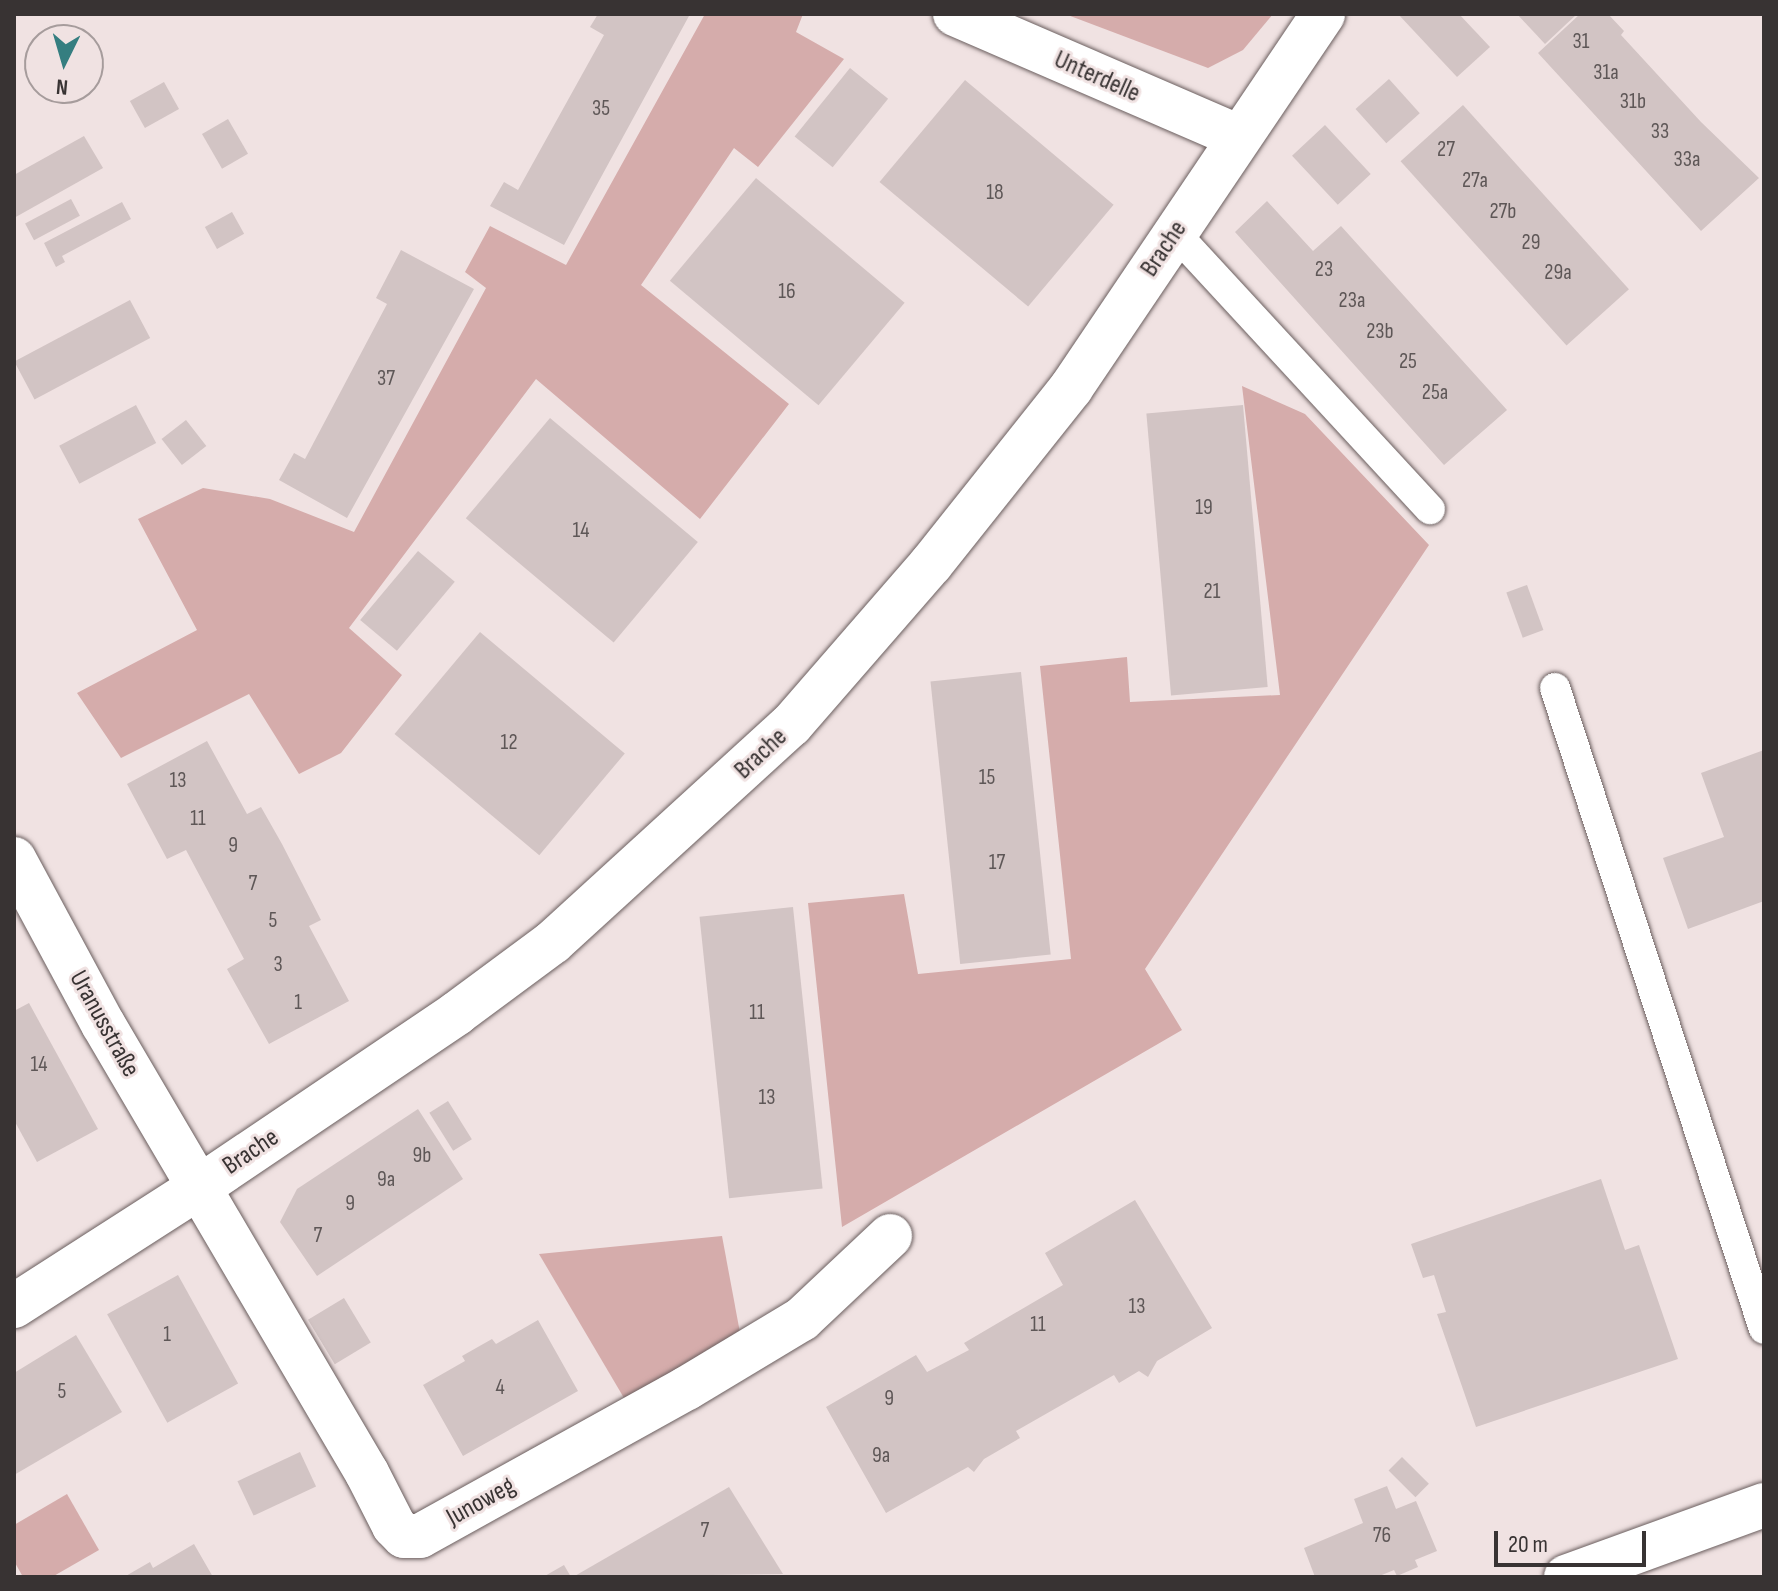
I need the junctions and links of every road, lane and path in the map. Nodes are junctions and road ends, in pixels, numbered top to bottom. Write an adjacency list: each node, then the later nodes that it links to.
1 (955, 14): 3 (street, Unterdelle)
2 (1323, 14): 3 (street, Brache)
3 (1239, 137): 4 (street, Brache)
4 (1175, 233): 5 (lane); 8 (street, Brache)
5 (1430, 509)
6 (1555, 688): 11 (lane)
7 (14, 859): 8 (street, Uranusstraße)
8 (198, 1188): 9 (street, Junoweg); 10 (street, Brache)
9 (890, 1236)
10 (14, 1306)
11 (1764, 1329)
12 (1764, 1505): 13 (street)
13 (1566, 1577)

